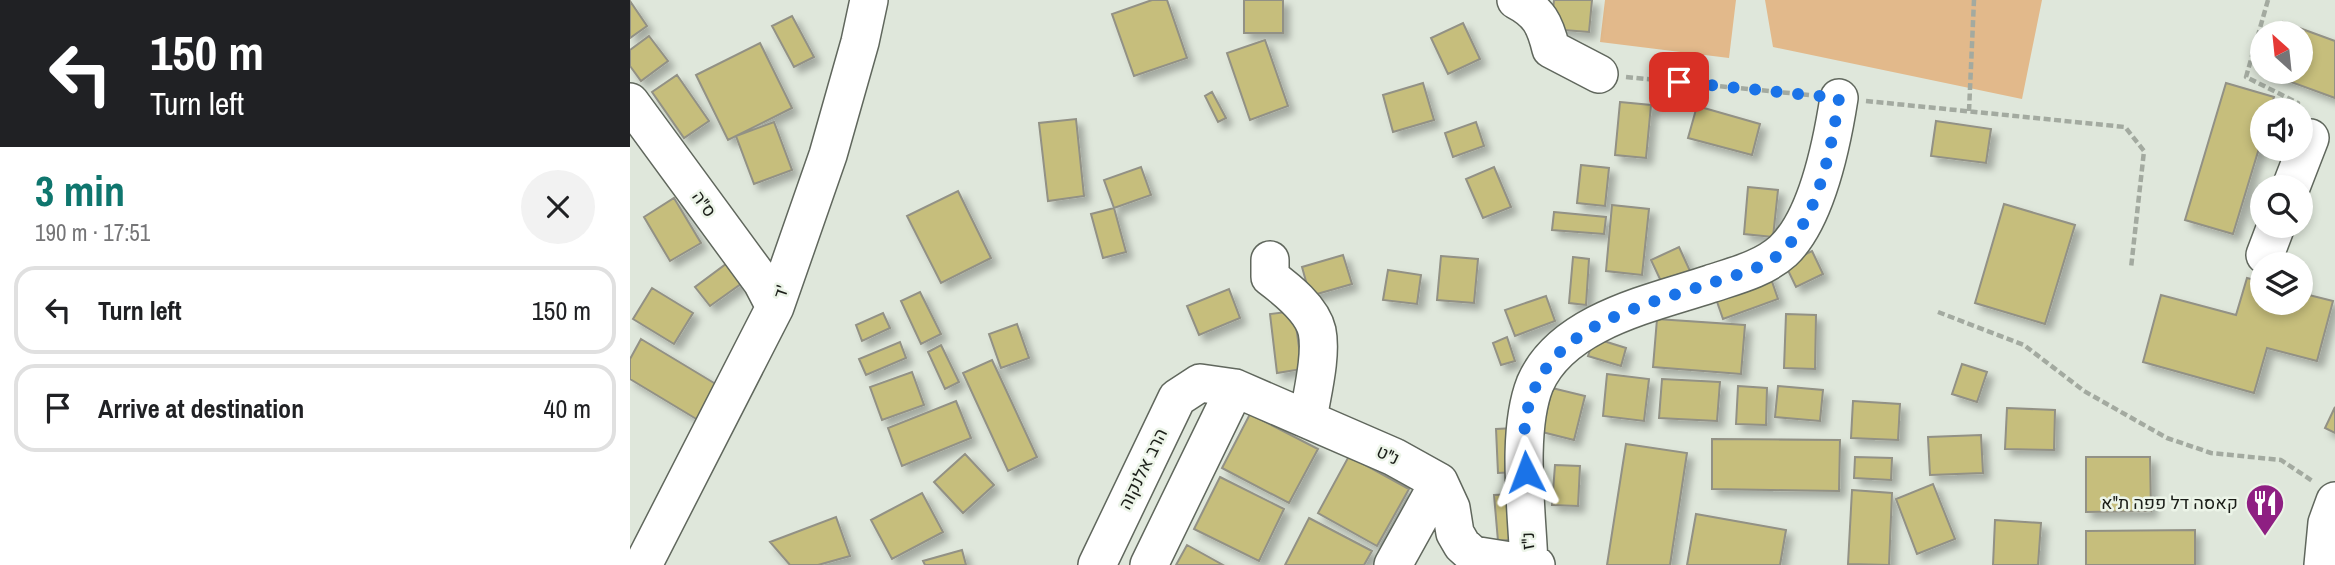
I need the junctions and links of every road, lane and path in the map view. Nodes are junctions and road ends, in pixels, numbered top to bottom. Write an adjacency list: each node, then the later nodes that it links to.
1 (869, 0): 12 (street, ד')
2 (1516, 0): 5 (street)
3 (1974, 0): 9 (path)
4 (2268, 0): 7 (path)
5 (1600, 74): 6 (path)
6 (1839, 98): 9 (path); 19 (street, נ"ז)
7 (2288, 98)
8 (630, 102): 12 (street, ס"ה)
9 (1969, 111): 11 (path)
10 (1270, 260): 16 (street)
11 (2132, 268)
12 (775, 307): 20 (street, ד')
13 (1938, 312): 18 (path)
14 (1200, 383): 15 (street, נ"ט); 21 (street, הרב אלנקוה)
15 (1236, 388): 16 (street, נ"ט); 22 (street)
16 (1308, 419): 17 (street, נ"ט)
17 (1438, 482): 19 (street); 23 (street)
18 (2330, 495): 24 (street)
19 (1532, 564)
20 (643, 565)
21 (1097, 565)
22 (1149, 565)
23 (1393, 565)
24 (2323, 565)

